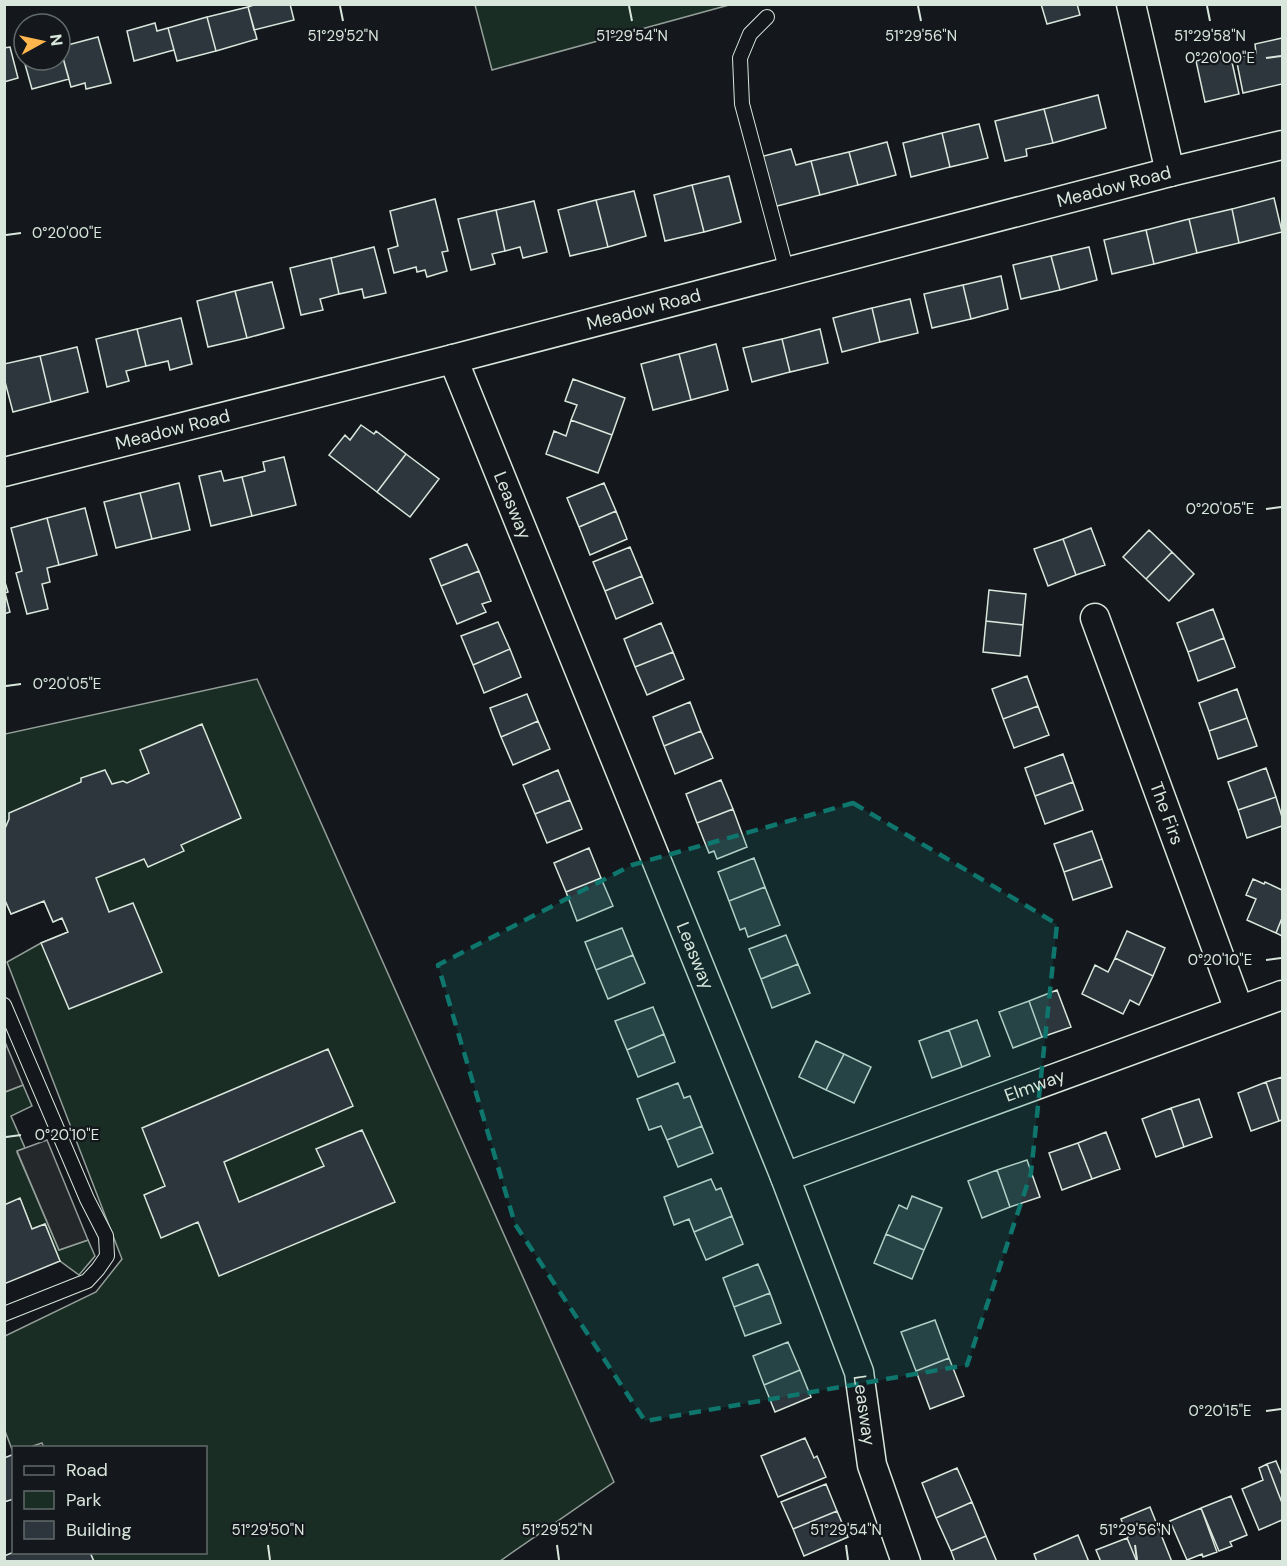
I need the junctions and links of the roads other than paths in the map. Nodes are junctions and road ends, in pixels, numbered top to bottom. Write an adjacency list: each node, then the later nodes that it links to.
1 (1131, 4): 4 (street)
2 (767, 17): 5 (lane)
3 (1282, 145): 4 (street, Meadow Road)
4 (1170, 172): 5 (street, Meadow Road)
5 (787, 272): 6 (street, Meadow Road)
6 (453, 359): 7 (street, Meadow Road); 12 (street, Leasway)
7 (4, 472)
8 (1095, 618): 11 (street, The Firs)
9 (1282, 995): 11 (street, Elmway)
10 (4, 1005): 13 (lane)
11 (1239, 1010): 12 (street, Elmway)
12 (785, 1177): 14 (street, Leasway)
13 (4, 1314)
14 (906, 1562)

